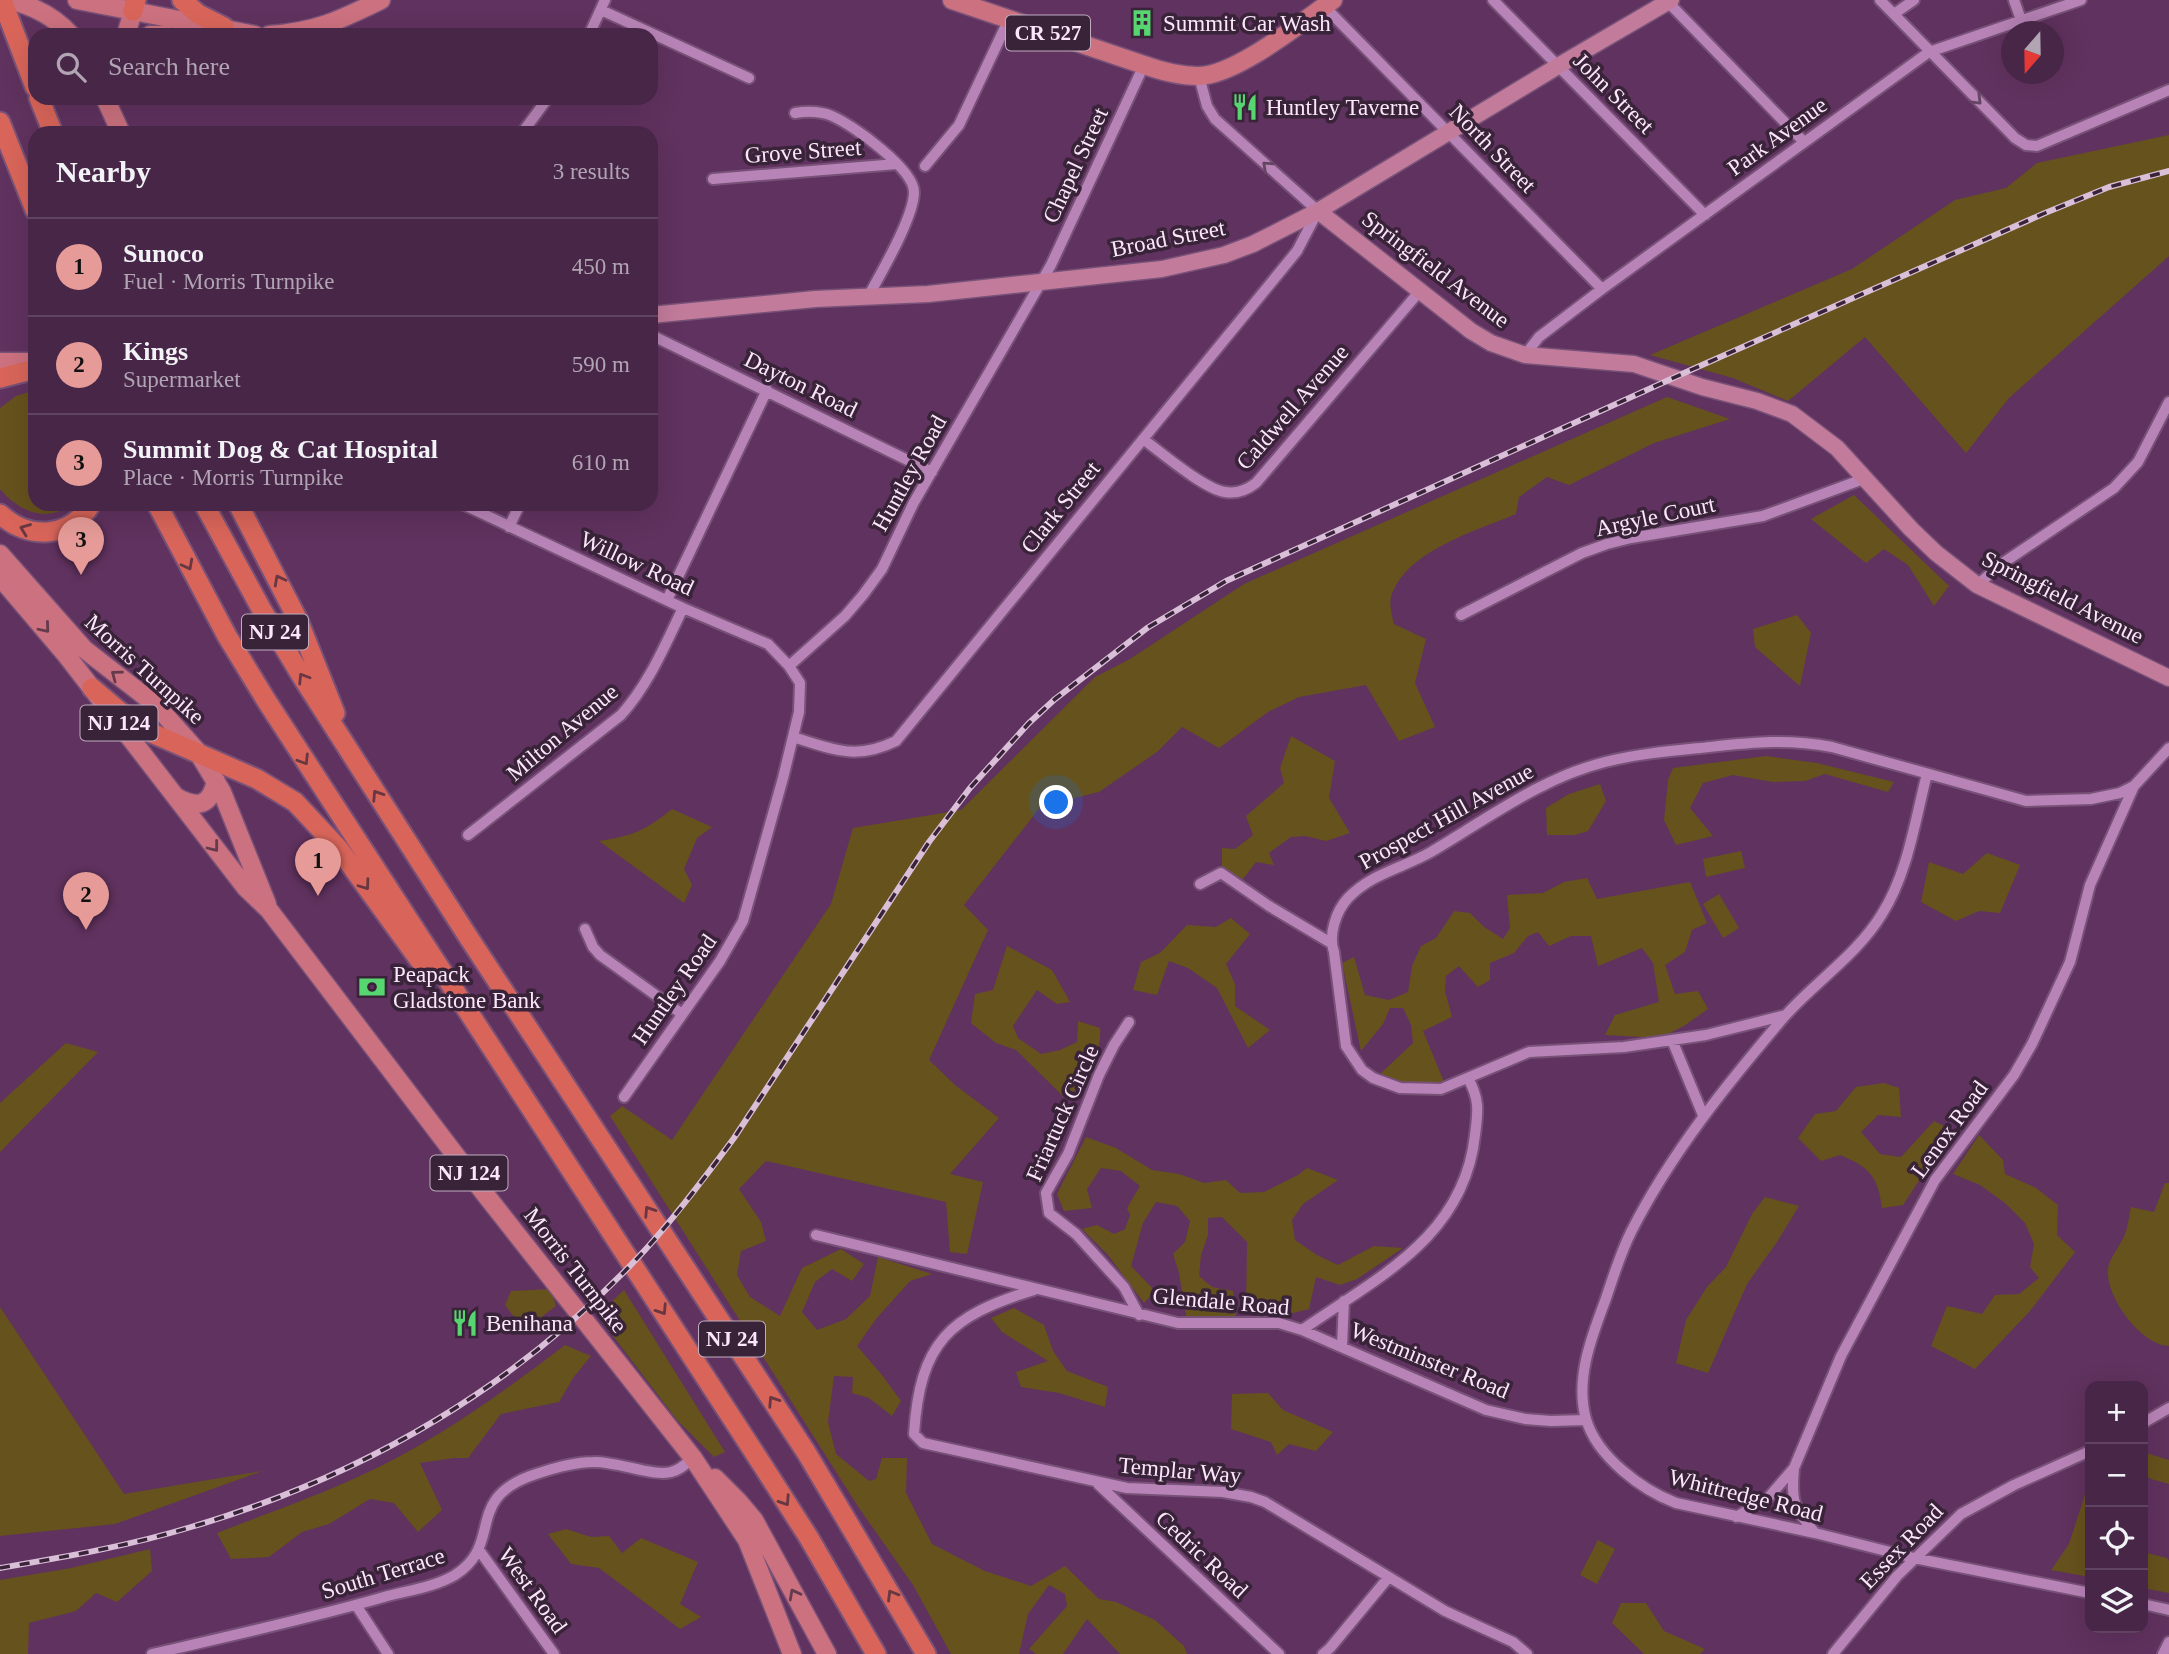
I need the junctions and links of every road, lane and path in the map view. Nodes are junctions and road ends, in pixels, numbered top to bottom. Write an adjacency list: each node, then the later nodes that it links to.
1 (2, 0): 28 (highway)
2 (9, 0): 21 (main road)
3 (77, 0): 14 (main road)
4 (182, 0): 20 (highway)
5 (382, 0): 24 (main road)
6 (953, 0): 18 (main road, CR 527)
7 (1493, 0): 31 (street, John Street)
8 (1880, 0): 17 (street)
9 (1914, 0): 17 (street)
10 (2014, 0): 19 (street)
11 (2081, 0): 19 (street, Park Avenue)
12 (1668, 1): 31 (main road, Broad Street); 47 (street)
13 (1329, 3): 33 (main road, CR 527); 46 (street, North Street)
14 (134, 5): 20 (main road); 22 (main road)
15 (603, 5): 25 (street); 26 (street)
16 (0, 8): 28 (highway)
17 (1894, 14): 29 (street)
18 (1009, 19): 30 (main road, CR 527); 49 (street)
19 (2021, 20): 29 (street, Park Avenue)
20 (225, 27): 23 (main road)
21 (63, 28)
22 (128, 28)
23 (229, 28)
24 (315, 28)
25 (592, 28)
26 (649, 28)
27 (658, 32): 34 (street)
28 (20, 47): 32 (highway)
29 (1929, 52): 35 (street, one-way to 35); 47 (street, Park Avenue)
30 (1144, 65): 33 (main road, CR 527); 54 (street, Chapel Street)
31 (1558, 66): 46 (main road, Broad Street); 53 (street, John Street)
32 (28, 68)
33 (1199, 76): 52 (street, Springfield Avenue, one-way to 33)
34 (749, 78)
35 (2169, 90)
36 (42, 105): 42 (highway)
37 (108, 105): 43 (main road)
38 (117, 105): 44 (main road)
39 (543, 105): 45 (street)
40 (795, 113): 48 (street)
41 (0, 122): 51 (highway)
42 (50, 126)
43 (118, 126)
44 (119, 126)
45 (527, 126)
46 (1448, 132): 52 (main road, Broad Street); 55 (street, North Street)
47 (1804, 142): 53 (street, Park Avenue)
48 (897, 164): 50 (street, Grove Street); 57 (street)
49 (925, 166)
50 (713, 179)
51 (28, 192)
52 (1318, 211): 54 (main road, Broad Street); 56 (main road, Springfield Avenue); 67 (street, Clark Street)
53 (1704, 215): 55 (street, Park Avenue)
54 (1043, 281): 57 (main road, Broad Street); 68 (street, Huntley Road)
55 (1602, 289): 60 (street, Park Avenue)
56 (1419, 292): 60 (main road, Springfield Avenue); 67 (street, Caldwell Avenue)
57 (868, 297): 58 (main road, Broad Street)
58 (658, 314)
59 (658, 338): 65 (street, Dayton Road)
60 (1525, 355): 69 (main road, Springfield Avenue)
61 (0, 362): 62 (main road)
62 (28, 362)
63 (28, 371): 64 (highway)
64 (0, 378)
65 (767, 390): 68 (street, Dayton Road); 81 (street)
66 (2168, 406): 80 (street)
67 (1143, 439): 87 (street, Clark Street)
68 (932, 472): 84 (street, Huntley Road)
69 (1866, 478): 80 (main road, Springfield Avenue); 83 (street, Argyle Court)
70 (84, 511): 76 (highway, one-way to 76)
71 (161, 511): 107 (highway, NJ 24, one-way to 107)
72 (208, 511): 90 (highway, NJ 24, one-way to 72)
73 (243, 511): 90 (highway, one-way to 73)
74 (476, 511): 77 (street, Willow Road)
75 (517, 511): 77 (street)
76 (0, 514)
77 (509, 527): 81 (street, Willow Road)
78 (0, 554): 89 (main road, Morris Turnpike / NJ 124, one-way to 78)
79 (0, 577): 86 (main road, Morris Turnpike / NJ 124, one-way to 86)
80 (1977, 585): 85 (main road, Springfield Avenue)
81 (667, 600): 82 (street, Willow Road)
82 (683, 608): 84 (street, Willow Road); 95 (street, Milton Avenue)
83 (1461, 615)
84 (789, 666): 87 (street, Huntley Road)
85 (2169, 678)
86 (92, 688): 89 (highway); 94 (main road, Morris Turnpike / NJ 124)
87 (793, 737): 100 (street, Huntley Road)
88 (2169, 748): 93 (street, Lenox Road)
89 (201, 755): 92 (main road, Morris Turnpike / NJ 124); 107 (highway, one-way to 107)
90 (352, 756): 138 (highway, NJ 24, one-way to 90)
91 (1927, 774): 93 (street, Prospect Hill Avenue); 99 (street, Prospect Hill Avenue); 101 (street)
92 (216, 781): 94 (main road); 97 (main road, Morris Turnpike / NJ 124)
93 (2134, 786): 119 (street, Lenox Road)
94 (176, 797): 97 (main road, Morris Turnpike / NJ 124, one-way to 97)
95 (468, 835)
96 (1200, 884): 99 (street)
97 (270, 910): 118 (main road, Morris Turnpike / NJ 124)
98 (585, 929): 100 (street)
99 (1331, 943): 104 (street, Prospect Hill Avenue)
100 (682, 1014): 105 (street, Huntley Road)
101 (1786, 1015): 103 (street, Prospect Hill Avenue); 106 (street)
102 (1129, 1022): 111 (street, Friartuck Circle)
103 (1672, 1040): 104 (street, Prospect Hill Avenue); 106 (street)
104 (1468, 1078): 110 (street, Glendale Road)
105 (624, 1097)
106 (1703, 1115): 115 (street)
107 (571, 1170): 137 (highway, NJ 24, one-way to 137)
108 (816, 1235): 109 (street, Glendale Road)
109 (1034, 1290): 111 (street, Glendale Road); 120 (street, Templar Way)
110 (1344, 1301): 112 (street, Glendale Road); 113 (street)
111 (1139, 1315): 112 (street, Glendale Road)
112 (1303, 1330): 113 (street, Westminster Road)
113 (1342, 1346): 115 (street, Westminster Road)
114 (2169, 1408): 116 (street)
115 (1586, 1420): 121 (street, Whittredge Road)
116 (2148, 1420)
117 (2085, 1453): 124 (street, Essex Road)
118 (693, 1458): 123 (street); 135 (main road, NJ 124); 136 (main road, NJ 124, one-way to 118)
119 (1794, 1468): 121 (street, Lenox Road); 122 (street)
120 (1097, 1483): 125 (street, Templar Way); 139 (street, Cedric Road)
121 (1736, 1517): 122 (street, Whittredge Road)
122 (1815, 1533): 124 (street, Whittredge Road)
123 (479, 1550): 127 (street, South Terrace); 134 (street, West Road)
124 (1914, 1558): 126 (street, Whittredge Road); 142 (street, Essex Road)
125 (1388, 1577): 140 (street); 141 (street, Templar Way)
126 (2085, 1592)
127 (356, 1605): 131 (street, South Terrace); 133 (street)
128 (2148, 1605): 129 (street)
129 (2169, 1609)
130 (2169, 1642): 143 (street)
131 (175, 1651): 132 (street, South Terrace)
132 (152, 1654)
133 (388, 1654)
134 (554, 1654)
135 (792, 1654)
136 (827, 1654)
137 (876, 1654)
138 (926, 1654)
139 (1279, 1654)
140 (1323, 1654)
141 (1527, 1654)
142 (1833, 1654)
143 (2163, 1654)

